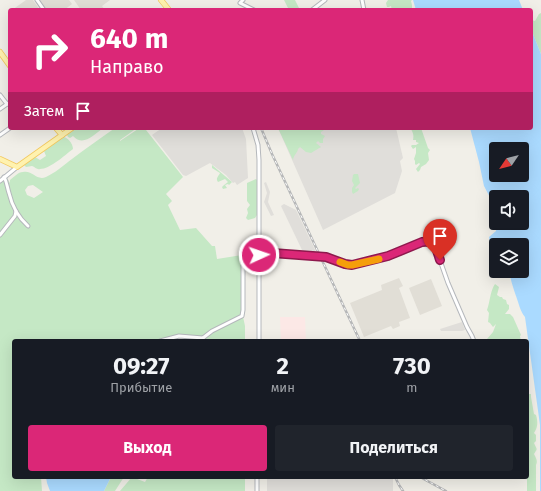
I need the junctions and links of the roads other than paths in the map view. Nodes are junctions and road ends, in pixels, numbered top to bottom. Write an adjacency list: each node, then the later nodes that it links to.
1 (161, 0): 4 (main road)
2 (243, 0): 5 (street)
3 (326, 0): 6 (street)
4 (167, 8)
5 (250, 8)
6 (315, 8)
7 (0, 52): 8 (main road)
8 (8, 63)
9 (0, 95): 10 (street)
10 (8, 103): 11 (street)
11 (0, 109)
12 (58, 130): 15 (main road)
13 (69, 130): 15 (main road)
14 (254, 130): 23 (street)
15 (62, 135): 17 (main road)
16 (0, 158): 17 (main road)
17 (18, 166): 18 (street)
18 (4, 177): 19 (street); 20 (street)
19 (0, 181)
20 (16, 211): 21 (street); 22 (street)
21 (28, 226)
22 (0, 235)
23 (259, 253): 24 (street); 26 (street); 27 (street)
24 (203, 338): 25 (street)
25 (168, 339)
26 (259, 339)
27 (473, 339)
28 (257, 479): 29 (street)
29 (257, 491)

